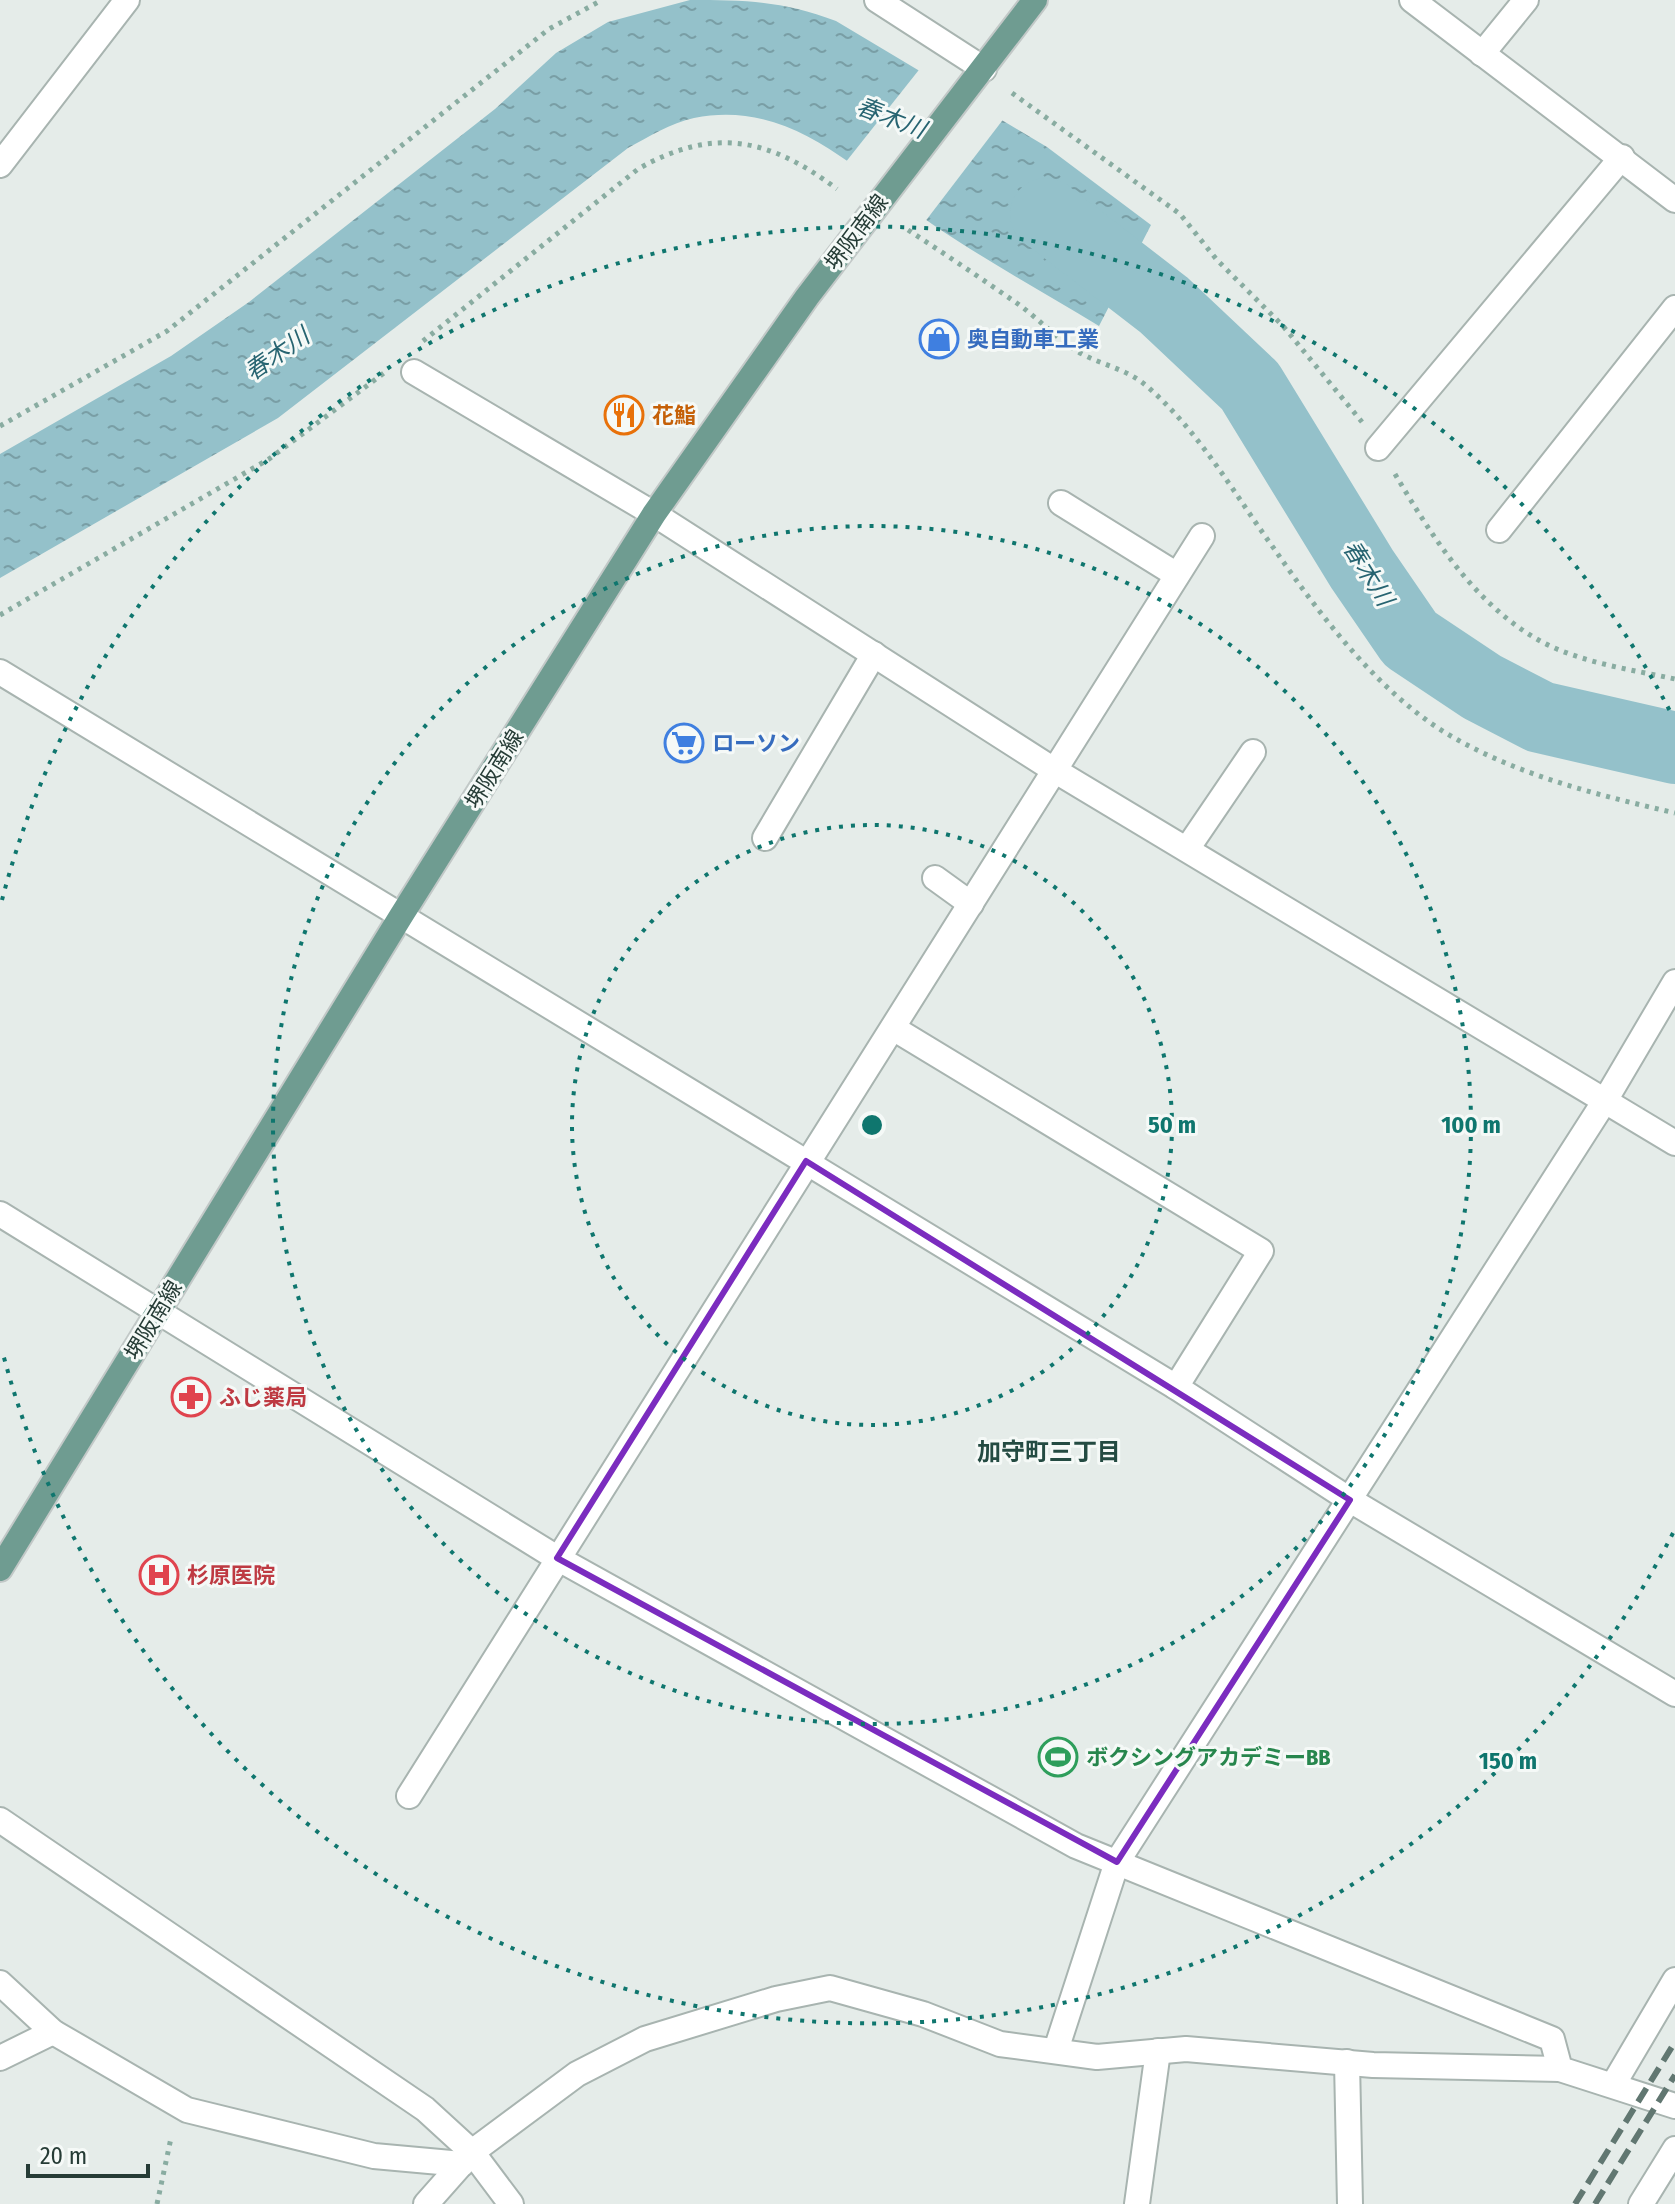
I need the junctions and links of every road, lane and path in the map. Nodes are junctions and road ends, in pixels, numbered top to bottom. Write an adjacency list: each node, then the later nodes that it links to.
1 (127, 0): 11 (street)
2 (602, 0): 16 (path)
3 (877, 0): 8 (street)
4 (1035, 0): 8 (main road, 堺阪南線)
5 (1412, 0): 7 (street)
6 (1526, 0): 7 (street)
7 (1482, 54): 10 (street)
8 (978, 76): 19 (main road, 堺阪南線)
9 (1012, 93): 17 (path)
10 (1622, 157): 12 (street); 17 (street)
11 (0, 165)
12 (1675, 200)
13 (908, 230): 28 (path)
14 (1675, 308): 20 (street)
15 (414, 372): 19 (street)
16 (0, 426)
17 (1378, 448): 25 (path)
18 (1061, 503): 22 (street)
19 (654, 514): 23 (street); 33 (main road, 堺阪南線)
20 (1499, 530)
21 (1202, 536): 22 (street)
22 (1177, 575): 27 (street)
23 (874, 654): 27 (street); 29 (street)
24 (0, 672): 33 (street)
25 (1675, 679)
26 (1253, 752): 30 (street)
27 (1054, 770): 30 (street); 32 (street)
28 (1675, 813)
29 (765, 838)
30 (1187, 849): 36 (street)
31 (935, 878): 32 (street)
32 (971, 904): 35 (street)
33 (401, 916): 38 (street); 40 (main road, 堺阪南線)
34 (1675, 982): 36 (street)
35 (893, 1028): 38 (street); 41 (street)
36 (1606, 1099): 37 (street); 42 (street)
37 (1675, 1143)
38 (806, 1161): 41 (street); 43 (street)
39 (0, 1214): 40 (street)
40 (157, 1314): 43 (street); 44 (main road, 堺阪南線)
41 (1176, 1387): 42 (street)
42 (1350, 1500): 45 (street); 48 (street)
43 (557, 1558): 46 (street); 48 (street)
44 (0, 1569)
45 (1675, 1694)
46 (409, 1796)
47 (0, 1820): 61 (street)
48 (1117, 1862): 52 (street); 56 (street)
49 (1675, 1980): 57 (street)
50 (0, 1983): 51 (street)
51 (53, 2032): 54 (street); 58 (street)
52 (1056, 2050): 53 (street); 61 (street)
53 (1158, 2051): 55 (street); 65 (street)
54 (0, 2058)
55 (1347, 2062): 56 (street); 66 (street)
56 (1560, 2069): 57 (street)
57 (1613, 2085): 59 (street)
58 (178, 2106): 61 (street); 62 (path)
59 (1675, 2106)
60 (1675, 2149): 67 (street)
61 (467, 2158): 63 (street); 64 (street)
62 (157, 2204)
63 (426, 2204)
64 (511, 2204)
65 (1137, 2204)
66 (1350, 2204)
67 (1641, 2204)

